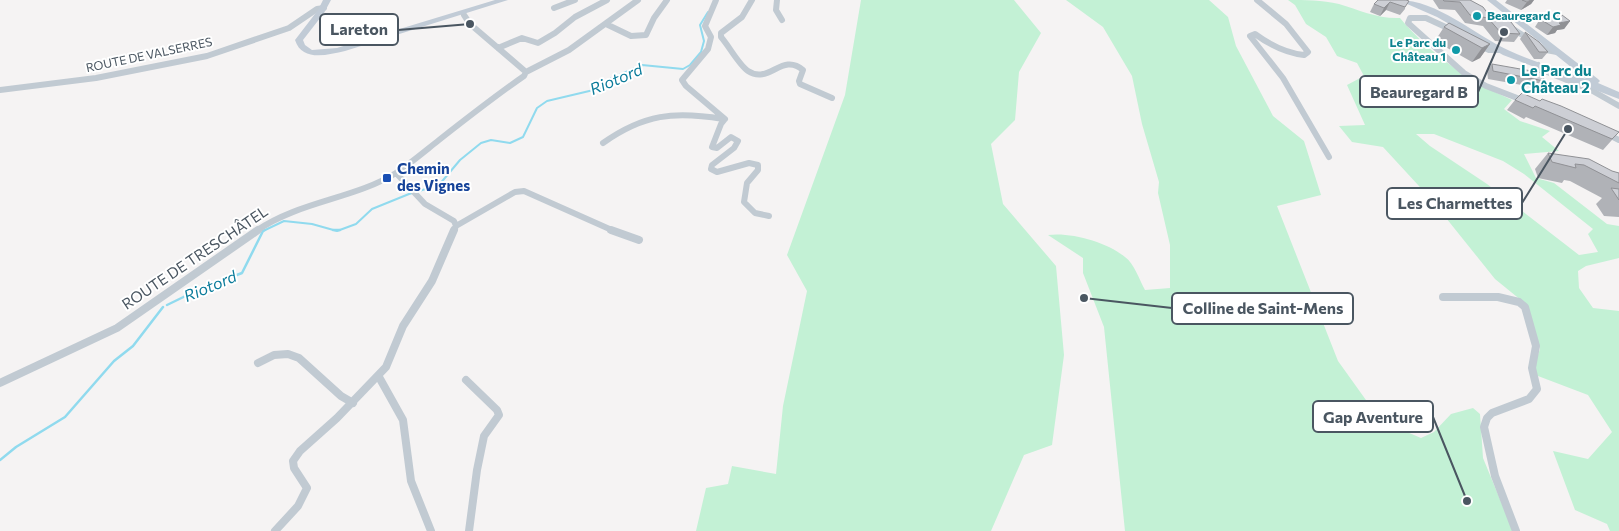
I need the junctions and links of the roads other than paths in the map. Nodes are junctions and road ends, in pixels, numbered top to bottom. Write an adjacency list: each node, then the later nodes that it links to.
1 (506, 0): 14 (street); 14 (street)
2 (575, 0): 13 (street)
3 (607, 0): 18 (street)
4 (638, 0): 17 (street, ROUTE DE TRESCHÂTEL)
5 (667, 0): 17 (street)
6 (716, 0): 29 (street)
7 (752, 0): 26 (street)
8 (777, 0): 15 (street)
9 (1258, 0): 33 (street)
10 (1402, 0): 19 (street)
11 (1491, 0): 20 (street)
12 (325, 4): 14 (street); 24 (street, ROUTE DE VALSERRES)
13 (554, 8)
14 (461, 14): 18 (street)
15 (782, 20)
16 (1503, 23): 20 (street)
17 (606, 24): 22 (street, ROUTE DE TRESCHÂTEL)
18 (498, 48): 22 (street)
19 (1499, 50): 21 (street); 27 (street)
20 (1557, 52): 23 (street)
21 (1538, 65): 23 (street); 28 (street)
22 (526, 72): 34 (street, ROUTE DE TRESCHÂTEL)
23 (1596, 85): 25 (street)
24 (0, 90)
25 (1619, 96)
26 (832, 98)
27 (1535, 104)
28 (1619, 106)
29 (725, 119): 32 (street); 35 (street)
30 (1600, 130): 31 (street)
31 (1619, 140)
32 (603, 143)
33 (1329, 157)
34 (396, 173): 36 (street); 42 (street, ROUTE DE TRESCHÂTEL)
35 (769, 216)
36 (456, 226): 37 (street); 40 (street)
37 (639, 240)
38 (1443, 297): 47 (street)
39 (258, 363): 43 (street)
40 (379, 377): 43 (street); 45 (street)
41 (466, 380): 46 (street)
42 (0, 383)
43 (353, 403): 44 (street)
44 (275, 531)
45 (431, 531)
46 (470, 531)
47 (1516, 531)

